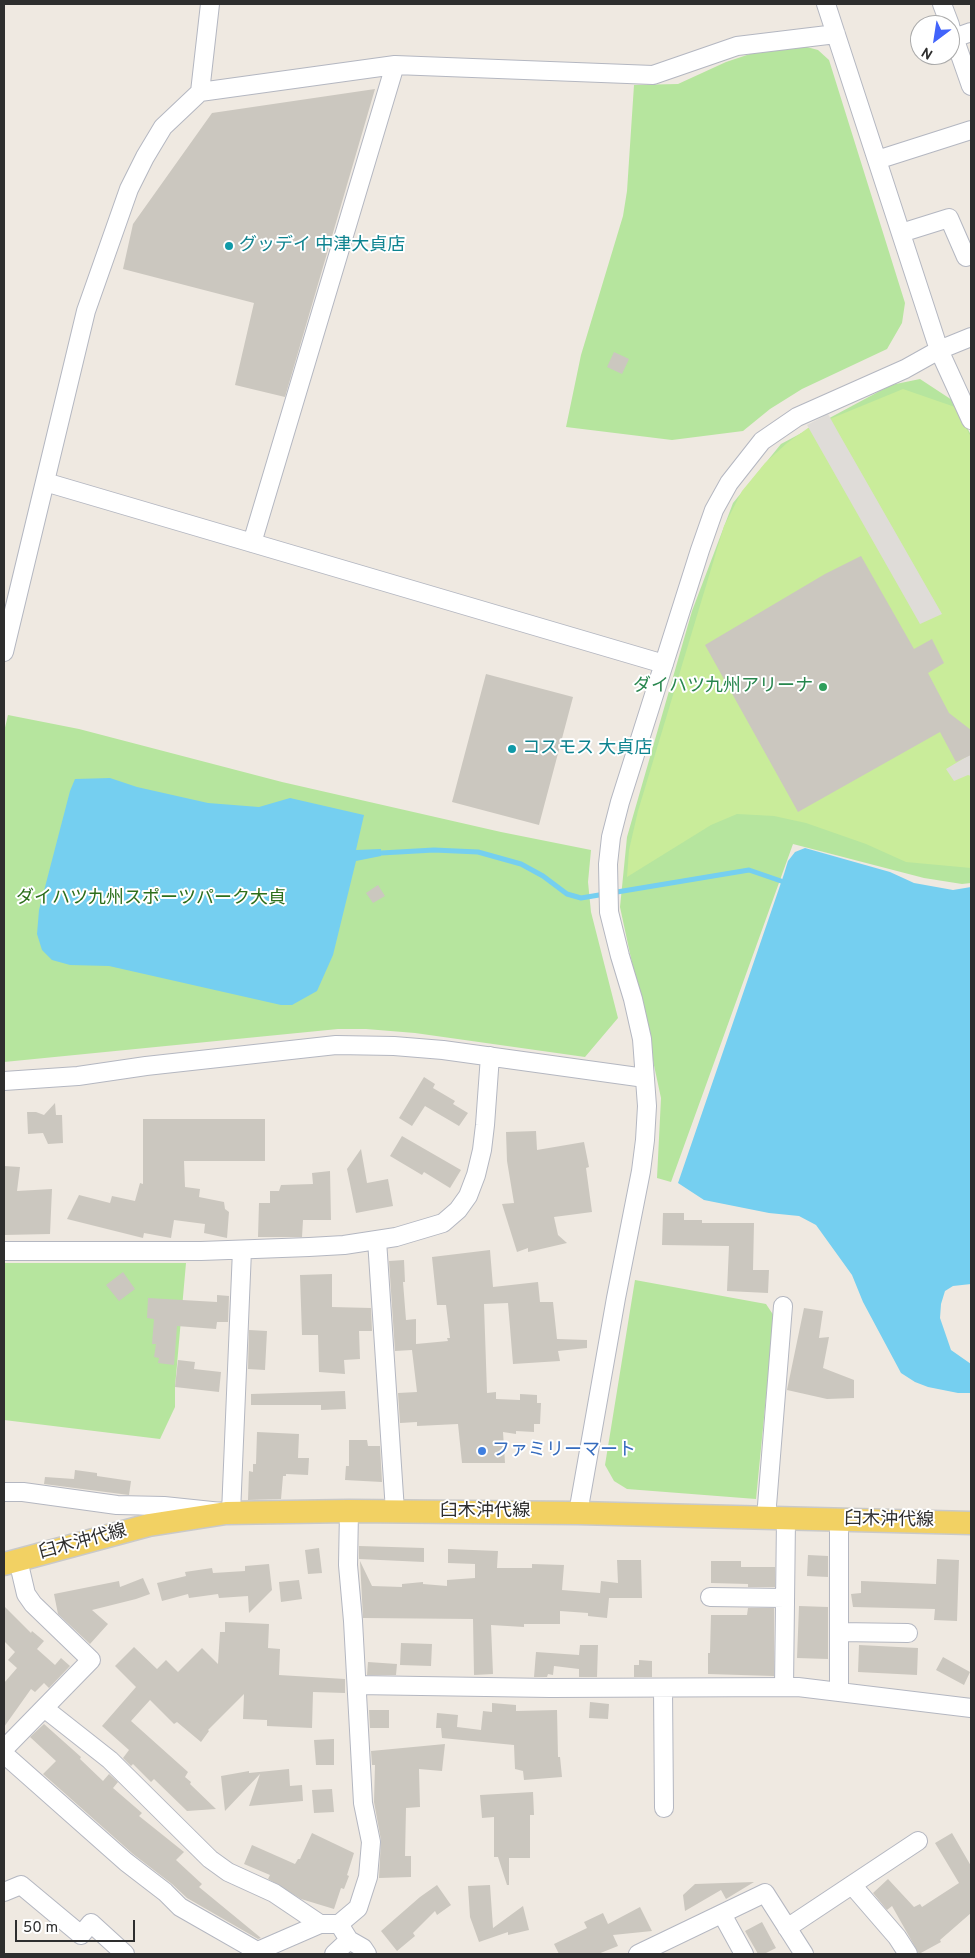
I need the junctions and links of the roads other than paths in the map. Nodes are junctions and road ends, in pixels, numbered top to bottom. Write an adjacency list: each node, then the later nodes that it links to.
1 (210, 4): 7 (street)
2 (826, 4): 3 (street)
3 (836, 34): 5 (street); 9 (street)
4 (960, 55): 6 (street)
5 (395, 65): 7 (street); 16 (street)
6 (971, 86)
7 (200, 92): 15 (street)
8 (971, 130): 9 (street)
9 (877, 160): 10 (street)
10 (901, 233): 11 (street); 13 (street)
11 (971, 255)
12 (971, 337): 13 (street)
13 (939, 350): 14 (street); 18 (street)
14 (971, 420)
15 (45, 482): 16 (street); 17 (street)
16 (252, 543): 18 (street)
17 (4, 652)
18 (664, 664): 20 (street)
19 (490, 1056): 20 (street); 21 (street); 22 (street)
20 (645, 1078): 30 (street)
21 (4, 1081)
22 (377, 1240): 23 (street); 28 (street)
23 (242, 1250): 24 (street); 29 (street)
24 (4, 1251)
25 (784, 1306): 31 (street)
26 (4, 1492): 29 (street)
27 (349, 1511): 28 (main road, 臼木沖代線); 29 (main road, 臼木沖代線); 39 (street)
28 (395, 1511): 30 (main road, 臼木沖代線)
29 (231, 1513): 34 (main road, 臼木沖代線)
30 (578, 1513): 31 (main road, 臼木沖代線)
31 (776, 1518): 32 (main road, 臼木沖代線); 36 (street)
32 (839, 1520): 33 (main road, 臼木沖代線); 37 (street)
33 (971, 1523)
34 (11, 1562): 43 (street)
35 (710, 1598): 36 (street)
36 (785, 1598): 40 (street)
37 (839, 1632): 38 (street); 42 (street)
38 (908, 1633)
39 (356, 1685): 41 (street); 53 (street)
40 (784, 1687): 41 (street); 42 (street)
41 (663, 1688): 47 (street)
42 (839, 1692): 44 (street)
43 (44, 1708): 45 (street); 52 (street)
44 (971, 1708)
45 (4, 1749)
46 (4, 1754): 56 (street)
47 (664, 1808)
48 (918, 1841): 49 (street)
49 (852, 1885): 54 (street); 63 (street)
50 (4, 1892): 57 (street)
51 (722, 1914): 54 (street); 60 (street); 61 (street)
52 (320, 1924): 53 (street); 56 (street)
53 (339, 1924): 55 (street)
54 (787, 1928): 62 (street)
55 (348, 1940): 58 (street); 59 (street)
56 (254, 1953)
57 (125, 1954)
58 (334, 1954)
59 (366, 1954)
60 (638, 1954)
61 (744, 1954)
62 (804, 1954)
63 (908, 1954)

